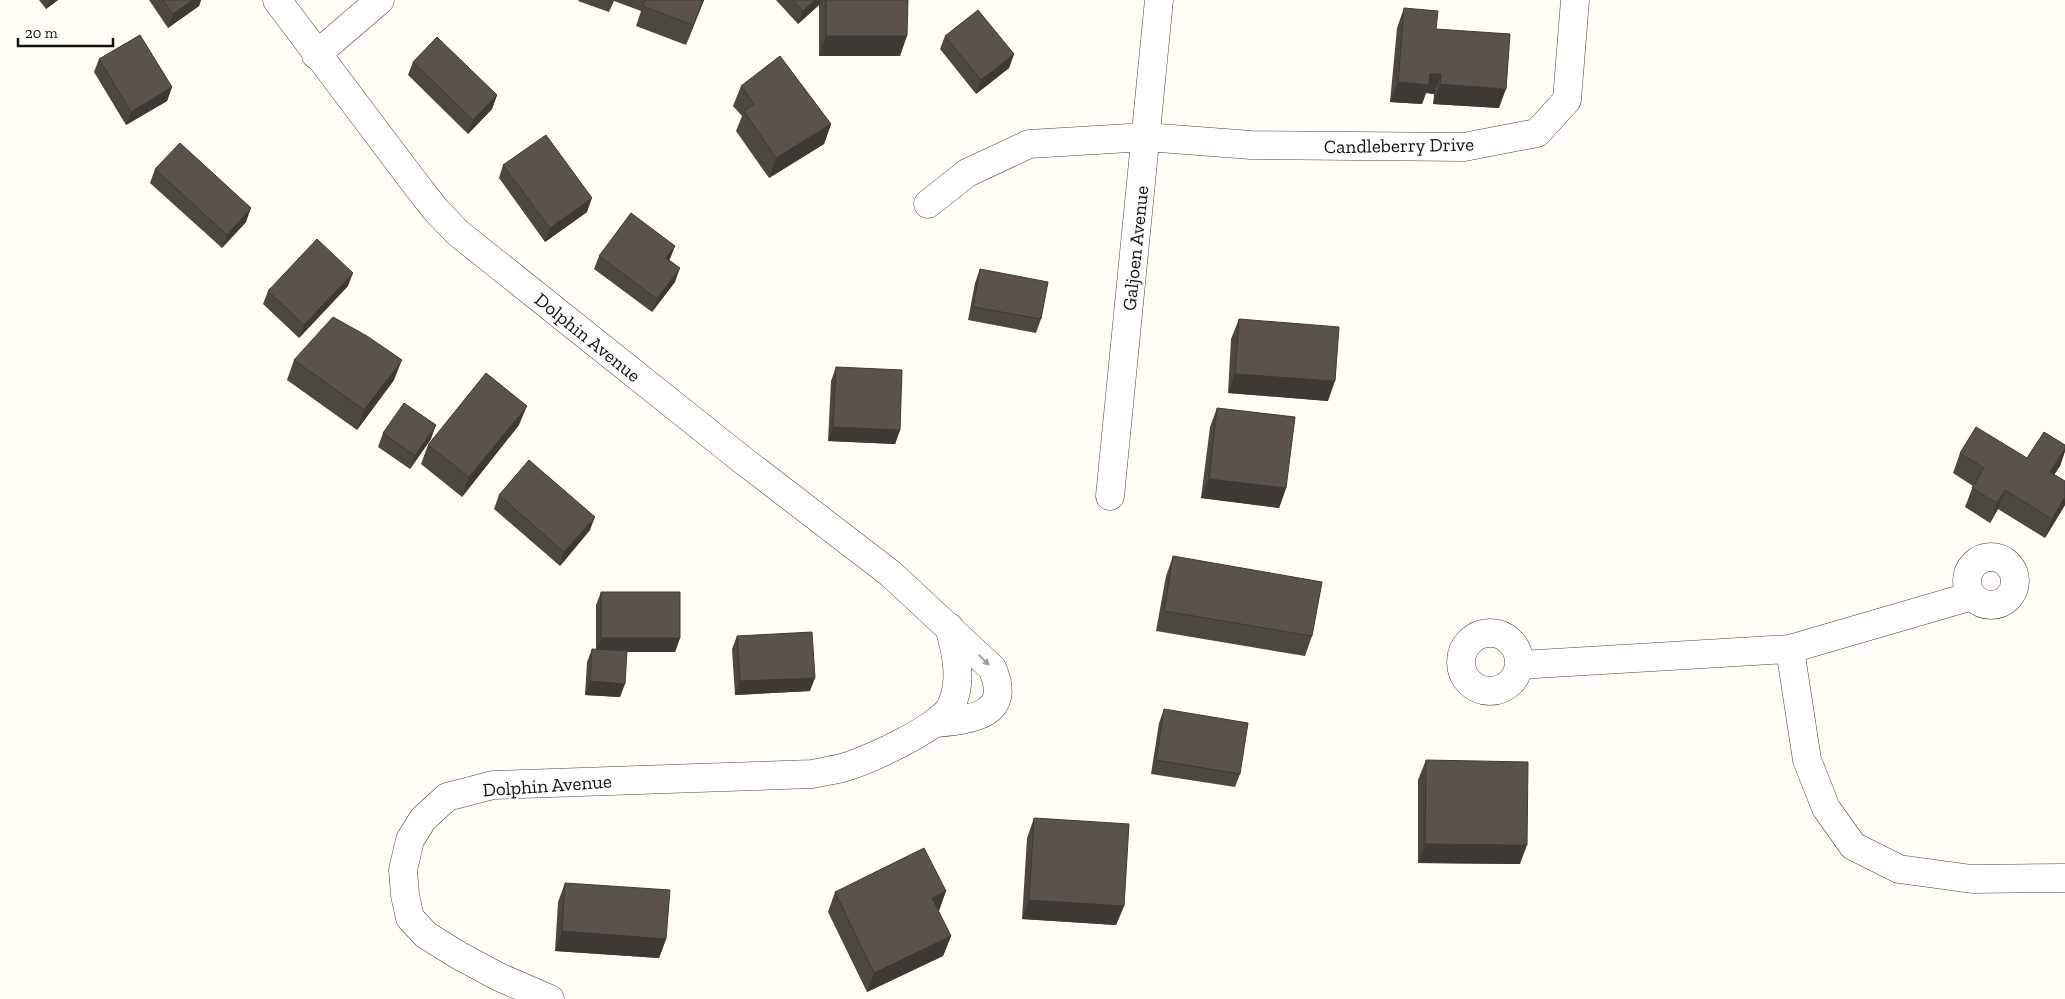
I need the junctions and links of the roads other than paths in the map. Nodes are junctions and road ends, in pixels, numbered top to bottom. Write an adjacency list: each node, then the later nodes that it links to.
1 (277, 0): 5 (street, Dolphin Avenue)
2 (380, 0): 5 (street)
3 (1159, 0): 6 (street, Galjoen Avenue)
4 (1576, 0): 6 (street, Candleberry Drive)
5 (316, 55): 10 (street, Dolphin Avenue)
6 (1146, 137): 7 (street, Candleberry Drive); 8 (street, Galjoen Avenue)
7 (928, 204)
8 (1110, 496)
9 (1972, 596): 11 (street)
10 (949, 627): 13 (street, Dolphin Avenue); 13 (street, Dolphin Avenue, one-way to 13)
11 (1790, 649): 12 (street); 14 (street)
12 (1519, 666)
13 (937, 723): 15 (street, Dolphin Avenue)
14 (2065, 878)
15 (550, 999)

